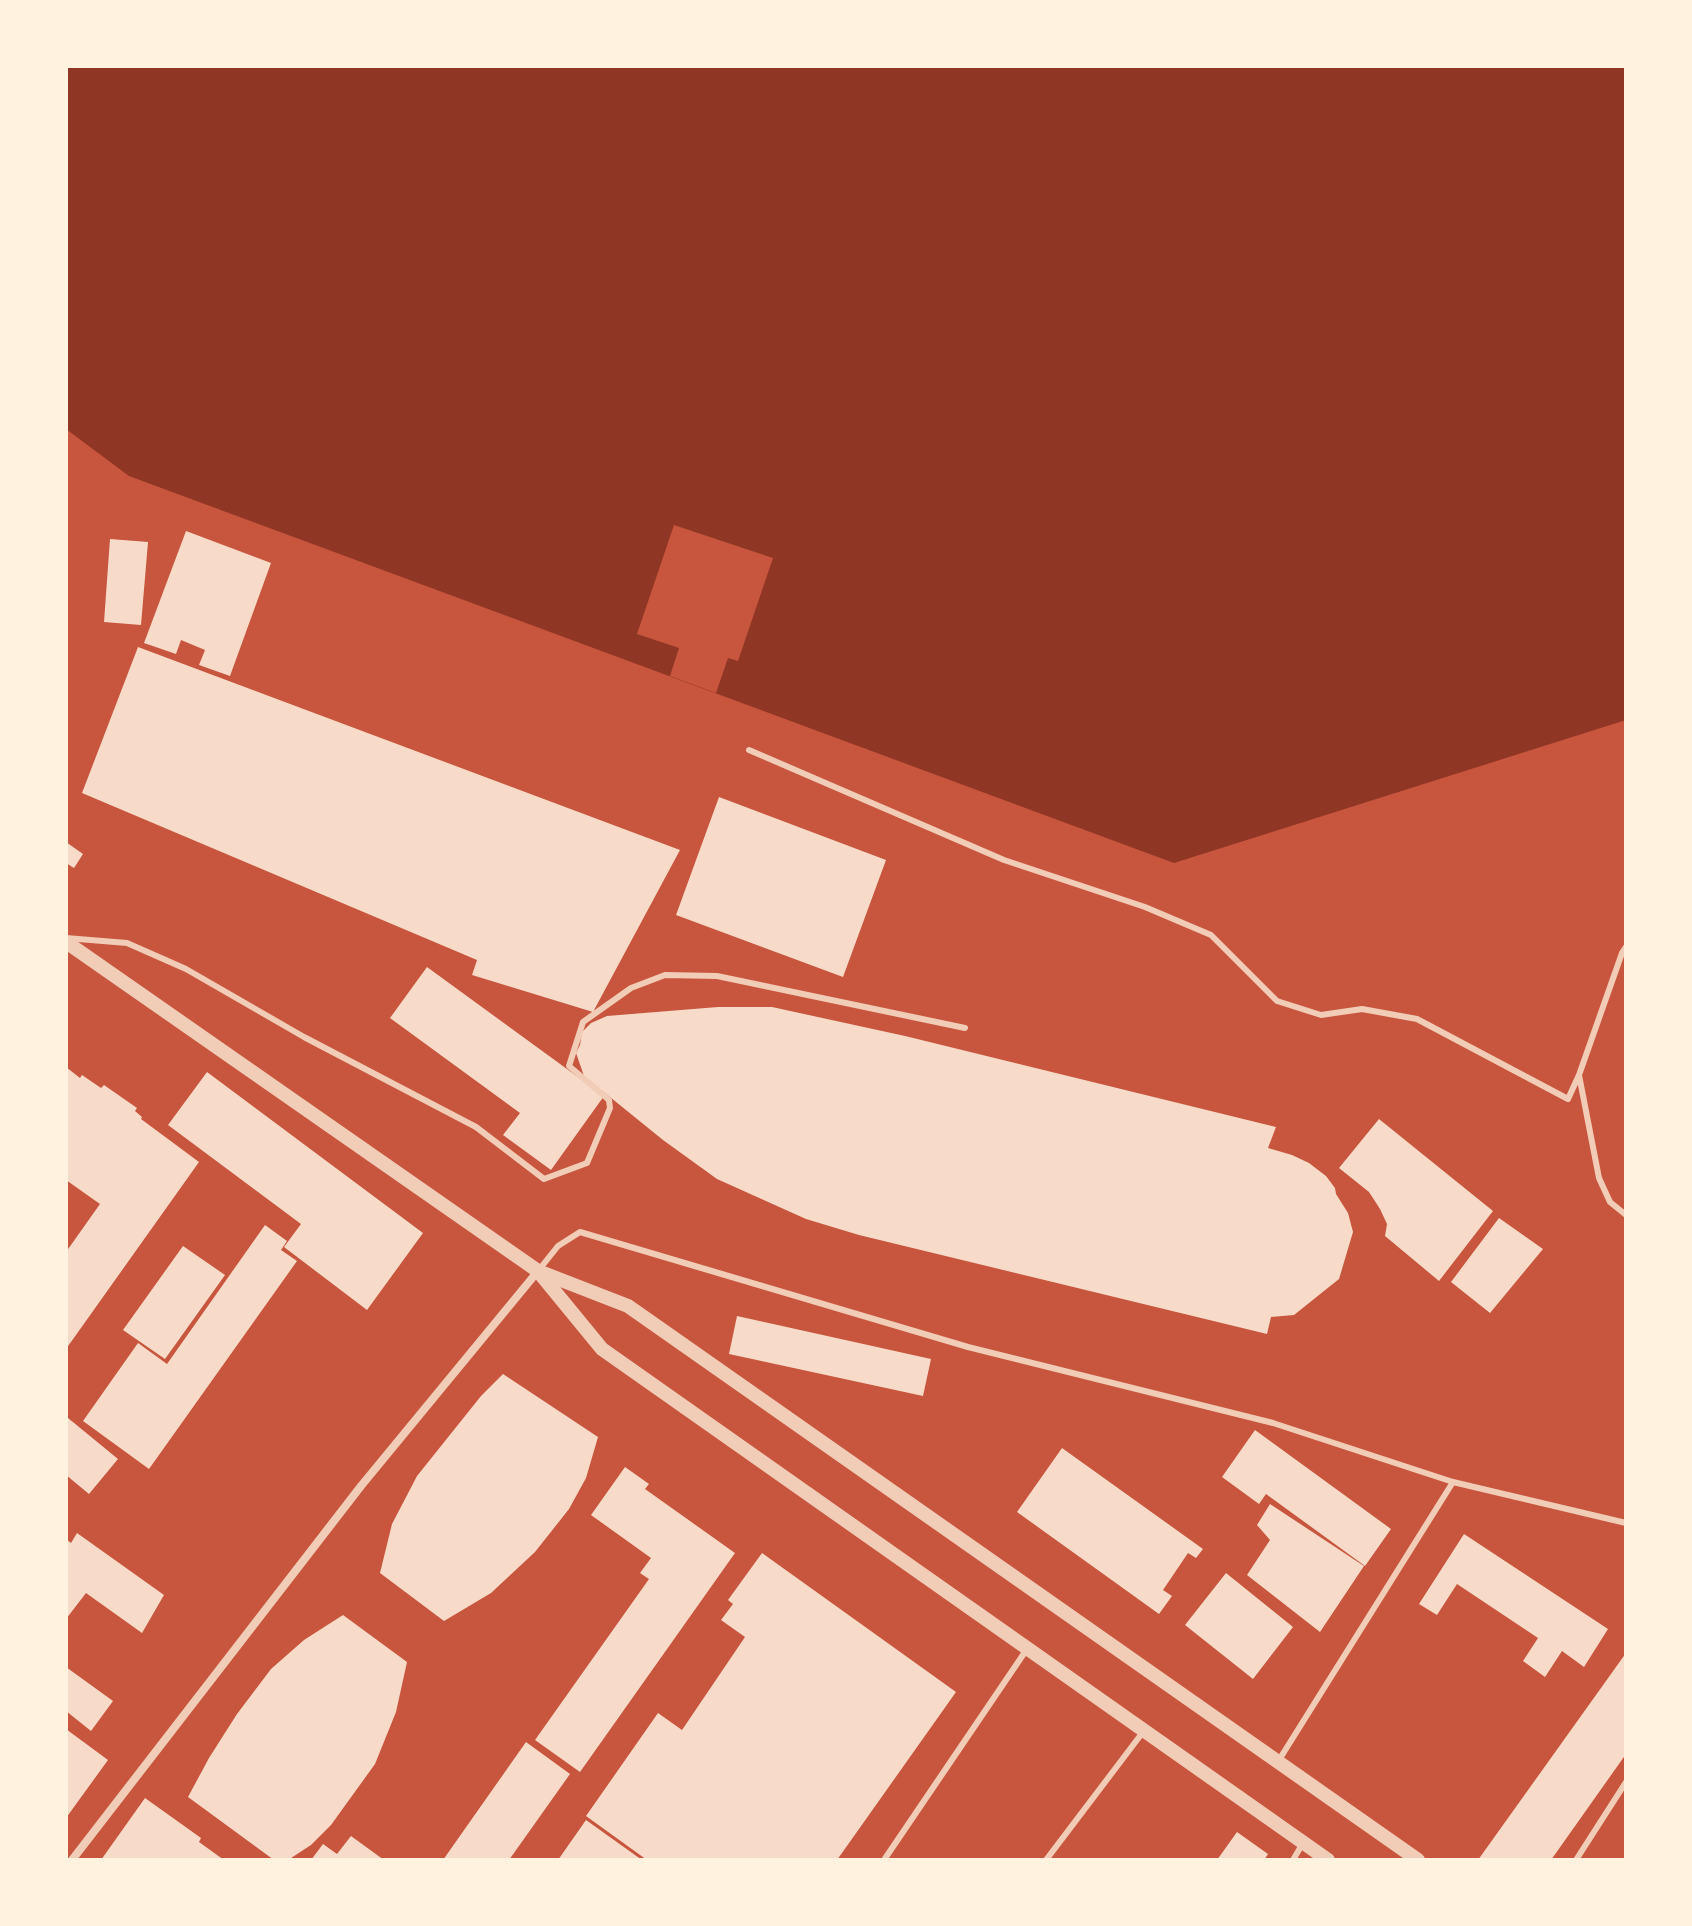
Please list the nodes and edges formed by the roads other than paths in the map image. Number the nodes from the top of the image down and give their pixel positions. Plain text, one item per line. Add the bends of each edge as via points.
1 (749, 750) dead end
2 (66, 940) edge
3 (1626, 947) edge
4 (965, 1028) dead end
5 (1579, 1075) junction
6 (1626, 1215) edge
7 (538, 1271) junction
8 (1453, 1482) junction
9 (1626, 1523) edge
10 (1027, 1649) junction
11 (1144, 1731) junction
12 (1277, 1763) junction
13 (1626, 1782) edge
14 (1303, 1843) junction
15 (72, 1860) edge
16 (884, 1860) edge
17 (1046, 1860) edge
18 (1293, 1860) edge
19 (1328, 1860) edge
20 (1418, 1860) edge
21 (1576, 1860) edge

1 - 5 lane via 1004,860 1211,935 1277,1001 1321,1015 1362,1009 1417,1019 1568,1099
2 - 4 lane via 127,943 186,969 476,1127 544,1179 587,1163 610,1108 609,1100 569,1066 583,1022 631,988 665,975 717,976
2 - 7 street
3 - 5 lane
5 - 6 lane via 1599,1178 1610,1202
7 - 8 lane via 558,1246 580,1232 968,1347 1273,1423
7 - 10 street via 602,1349
7 - 12 street via 628,1306
7 - 15 street via 361,1486
8 - 9 lane
8 - 12 lane
10 - 11 street
10 - 16 lane
11 - 14 street
11 - 17 lane
12 - 20 street
13 - 21 lane
14 - 18 lane
14 - 19 street

